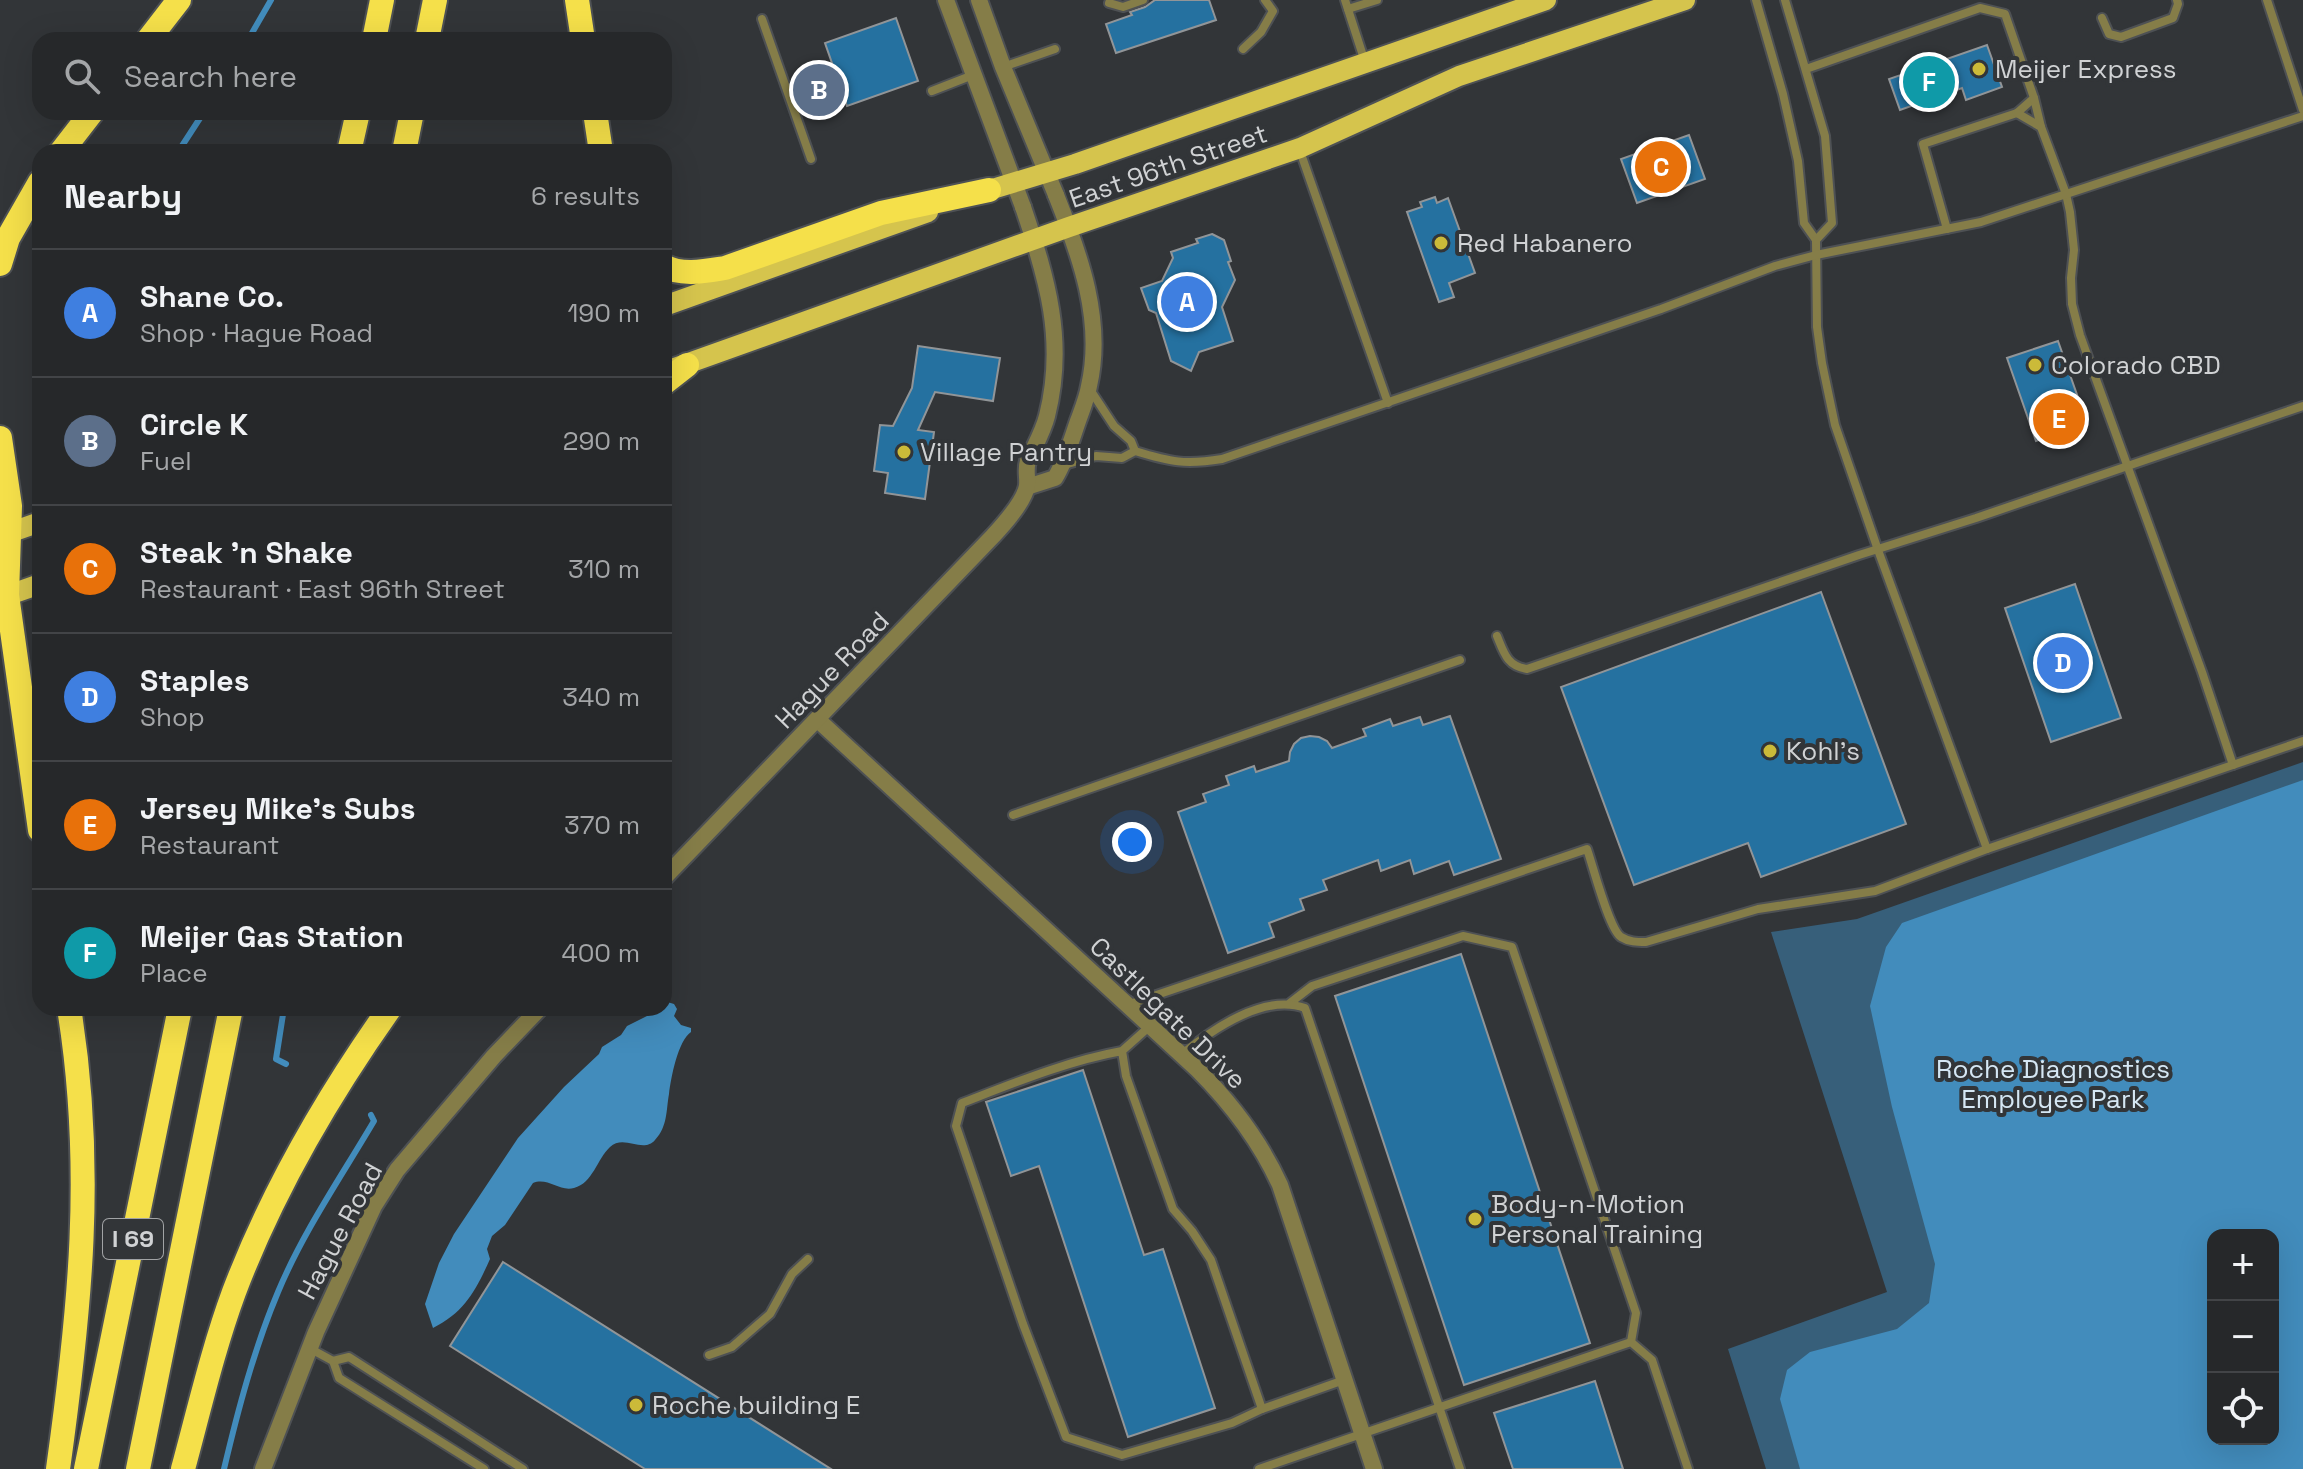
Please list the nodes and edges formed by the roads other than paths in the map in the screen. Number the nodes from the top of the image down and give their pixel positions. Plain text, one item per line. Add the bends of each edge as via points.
1 (179, 0) edge
2 (382, 0) edge
3 (435, 0) edge
4 (577, 0) edge
5 (946, 0) edge
6 (979, 0) edge
7 (1143, 0) edge
8 (1265, 0) edge
9 (1276, 0) edge
10 (1377, 0) edge
11 (1546, 0) edge
12 (1685, 0) edge
13 (1756, 0) edge
14 (1785, 0) edge
15 (2177, 0) edge
16 (2267, 0) edge
17 (1109, 3) dead end
18 (1346, 5) edge
19 (1273, 11) junction
20 (2102, 18) dead end
21 (762, 19) dead end
22 (154, 32) edge
23 (376, 32) edge
24 (429, 32) edge
25 (582, 32) edge
26 (1055, 49) dead end
27 (1243, 49) dead end
28 (1365, 62) junction
29 (1003, 67) junction
30 (1806, 69) junction
31 (973, 75) junction
32 (932, 91) dead end
33 (2034, 98) junction
34 (2017, 113) junction
35 (2303, 113) edge
36 (86, 120) edge
37 (356, 120) edge
38 (410, 120) edge
39 (596, 120) edge
40 (2041, 127) junction
41 (67, 144) edge
42 (351, 144) edge
43 (406, 144) edge
44 (600, 144) edge
45 (1300, 148) junction
46 (811, 159) dead end
47 (1046, 173) junction
48 (1014, 182) junction
49 (989, 190) junction
50 (2066, 194) junction
51 (32, 196) edge
52 (1069, 227) junction
53 (1947, 229) junction
54 (1034, 240) junction
55 (1816, 240) junction
56 (1816, 255) junction
57 (0, 264) edge
58 (672, 269) edge
59 (672, 303) edge
60 (676, 368) edge
61 (1089, 387) junction
62 (1388, 403) junction
63 (2303, 406) edge
64 (0, 438) edge
65 (1135, 451) junction
66 (1063, 465) junction
67 (2128, 465) junction
68 (1027, 487) junction
69 (32, 525) edge
70 (4, 534) edge
71 (1878, 550) junction
72 (32, 587) edge
73 (4, 596) edge
74 (1497, 636) dead end
75 (1460, 660) dead end
76 (0, 677) edge
77 (818, 720) junction
78 (25, 727) junction
79 (2303, 741) edge
80 (2233, 765) junction
81 (32, 775) edge
82 (1013, 815) dead end
83 (1987, 849) junction
84 (672, 870) edge
85 (1290, 1003) junction
86 (1127, 1005) junction
87 (70, 1016) edge
88 (178, 1016) edge
89 (229, 1016) edge
90 (385, 1016) edge
91 (532, 1016) edge
92 (1150, 1026) junction
93 (1122, 1051) junction
94 (1181, 1054) junction
95 (808, 1259) dead end
96 (1631, 1342) junction
97 (309, 1348) junction
98 (709, 1355) dead end
99 (333, 1361) junction
100 (1345, 1380) junction
101 (1439, 1408) junction
102 (1262, 1409) junction
103 (1362, 1433) junction
104 (1287, 1459) junction
105 (58, 1469) edge
106 (86, 1469) edge
107 (138, 1469) edge
108 (183, 1469) edge
109 (263, 1469) edge
110 (484, 1469) edge
111 (523, 1469) edge
112 (1259, 1469) edge
113 (1290, 1469) edge
114 (1374, 1469) edge
115 (1460, 1469) edge
116 (1688, 1469) edge

1 - 22 highway
2 - 23 highway
3 - 24 highway
4 - 25 highway
5 - 31 street, Hague Road
6 - 29 street
7 - 17 lane via 1123,7
8 - 19 lane
9 - 19 lane
10 - 18 lane
11 - 28 main road, East 96th Street
12 - 45 main road, East 96th Street via 1459,76
13 - 55 lane via 1798,161 1804,223
14 - 30 lane
15 - 20 lane via 2173,18 2121,37 2109,34
16 - 35 lane
18 - 28 lane
19 - 27 lane
21 - 46 lane
26 - 29 lane
28 - 47 main road, East 96th Street
29 - 47 street
30 - 33 lane via 1980,8 2005,14
30 - 55 lane via 1829,168 1832,223
31 - 32 lane
31 - 48 street, Hague Road
33 - 34 lane
33 - 40 lane
34 - 40 lane
34 - 53 lane via 1923,144
35 - 50 lane
36 - 41 highway
37 - 42 highway
38 - 43 highway
39 - 44 highway
40 - 50 lane
45 - 52 main road, East 96th Street
45 - 62 lane
47 - 48 main road, East 96th Street
47 - 52 street
48 - 49 main road, East 96th Street
48 - 54 street, Hague Road
49 - 58 highway via 881,213 725,268
49 - 59 main road, East 96th Street
50 - 53 lane
50 - 67 lane via 2073,231 2072,304
51 - 57 highway
52 - 54 main road, East 96th Street
52 - 61 street via 1091,311
53 - 56 lane
54 - 60 main road, East 96th Street
54 - 68 street, Hague Road via 1050,293 1056,340 1047,419 1026,466
55 - 56 lane
56 - 62 lane
56 - 71 lane via 1817,327 1829,403
61 - 65 lane
61 - 66 street
62 - 65 lane via 1201,463 1175,463
63 - 67 lane
64 - 70 highway via 10,506
65 - 66 lane via 1122,458 1096,456
66 - 68 street, Hague Road via 1055,478
67 - 71 lane
67 - 80 lane
68 - 77 street, Hague Road via 993,536
69 - 70 main road
70 - 73 highway
71 - 74 lane via 1527,669 1506,659
71 - 83 lane
72 - 73 main road
73 - 78 highway
75 - 82 lane
76 - 78 highway via 14,694
77 - 84 street, Hague Road
77 - 86 street, Castlegate Drive
78 - 81 highway
79 - 80 lane
80 - 83 lane
83 - 86 lane via 1875,891 1758,909 1646,942 1618,935 1587,849
85 - 94 lane via 1258,1009 1214,1029
85 - 96 lane via 1312,986 1463,936 1512,947 1636,1313
85 - 101 lane via 1305,1008
86 - 92 street, Castlegate Drive
87 - 105 highway via 82,1122 83,1225
88 - 106 highway, I 69
89 - 107 highway, I 69
90 - 108 highway via 325,1105 263,1224 224,1323
91 - 97 street, Hague Road via 397,1170 374,1206
92 - 93 lane
92 - 94 street, Castlegate Drive
93 - 102 lane via 1173,1209 1211,1260
93 - 102 lane via 962,1103 956,1126 1066,1437 1122,1455
94 - 100 street, Castlegate Drive via 1228,1102 1272,1168
95 - 98 lane via 792,1274 770,1314 732,1347
96 - 101 lane
96 - 116 lane via 1652,1360
97 - 99 lane
97 - 109 street, Hague Road
99 - 110 lane via 339,1378
99 - 111 lane via 349,1357
100 - 102 lane
100 - 103 street, Castlegate Drive
101 - 103 lane
101 - 115 lane
103 - 104 lane
103 - 114 street, Castlegate Drive
104 - 112 lane
104 - 113 lane

